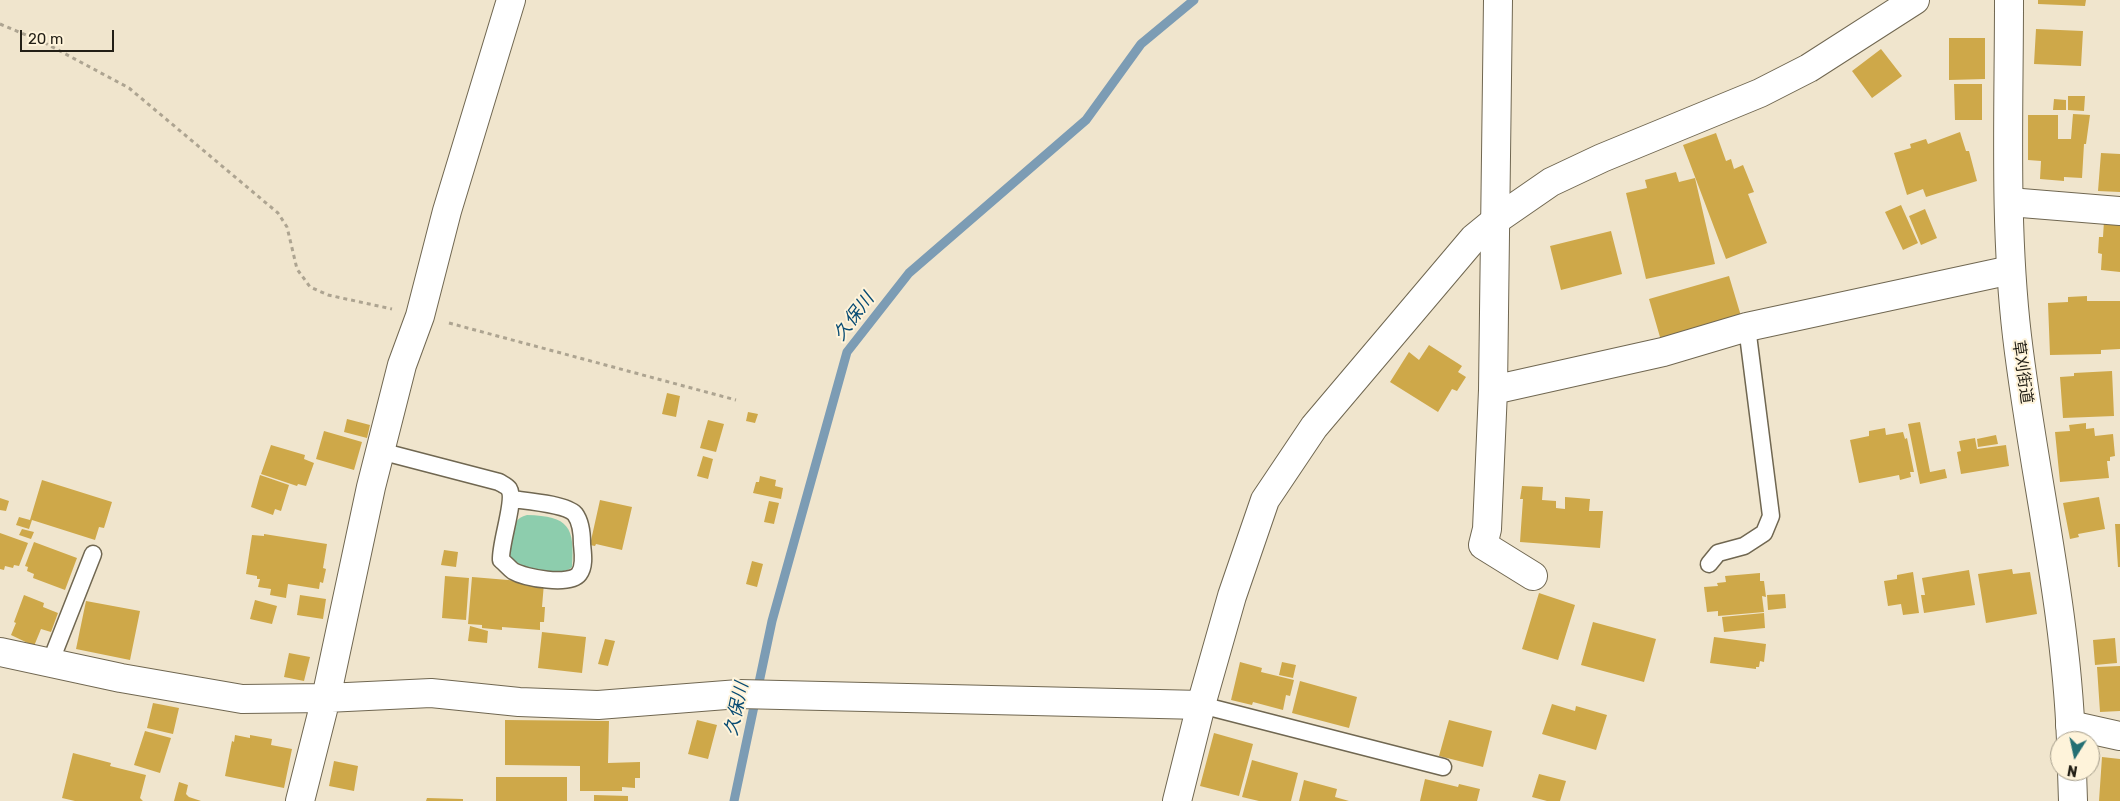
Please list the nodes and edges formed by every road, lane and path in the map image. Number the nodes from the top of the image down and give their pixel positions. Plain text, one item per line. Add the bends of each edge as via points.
1 (511, 0) edge
2 (1498, 0) edge
3 (1915, 0) edge
4 (2009, 0) edge
5 (0, 24) edge
6 (2009, 202) junction
7 (2120, 211) edge
8 (1496, 220) junction
9 (2010, 270) junction
10 (420, 316) junction
11 (1747, 327) junction
12 (1493, 390) junction
13 (736, 400) dead end
14 (380, 451) junction
15 (512, 499) junction
16 (93, 554) dead end
17 (1709, 564) dead end
18 (1534, 576) dead end
19 (0, 652) edge
20 (50, 663) junction
21 (326, 698) junction
22 (1201, 705) junction
23 (2070, 731) edge
24 (2100, 735) edge
25 (2120, 736) edge
26 (1443, 767) dead end
27 (2072, 781) edge
28 (300, 801) edge
29 (1177, 801) edge
30 (2073, 801) edge

1 - 10 street via 447,211
2 - 8 street
3 - 8 street via 1809,68 1760,93 1551,182
4 - 6 street, 草刈街道
5 - 10 path via 45,43 128,88 263,200 278,213 287,227 297,268 310,287 328,295
6 - 7 street
6 - 9 street, 草刈街道
8 - 12 street
8 - 22 street via 1474,238 1331,405 1265,500 1232,596
9 - 11 street
9 - 23 street, 草刈街道 via 2025,401 2064,650
10 - 13 path
10 - 14 street via 402,364
11 - 12 street via 1663,352
11 - 17 lane via 1771,516 1764,533 1744,546 1718,553
12 - 18 street via 1487,529 1483,545
14 - 15 lane via 499,482 509,488
14 - 21 street
15 - 15 lane via 501,550 502,560 512,570 526,575 567,581 578,575 583,566 583,547 575,514 564,508
16 - 20 lane
19 - 20 street
20 - 21 street via 242,699
21 - 22 street via 431,693 519,702 598,705 739,694
21 - 28 street
22 - 26 lane
22 - 29 street
24 - 25 street
27 - 30 street

